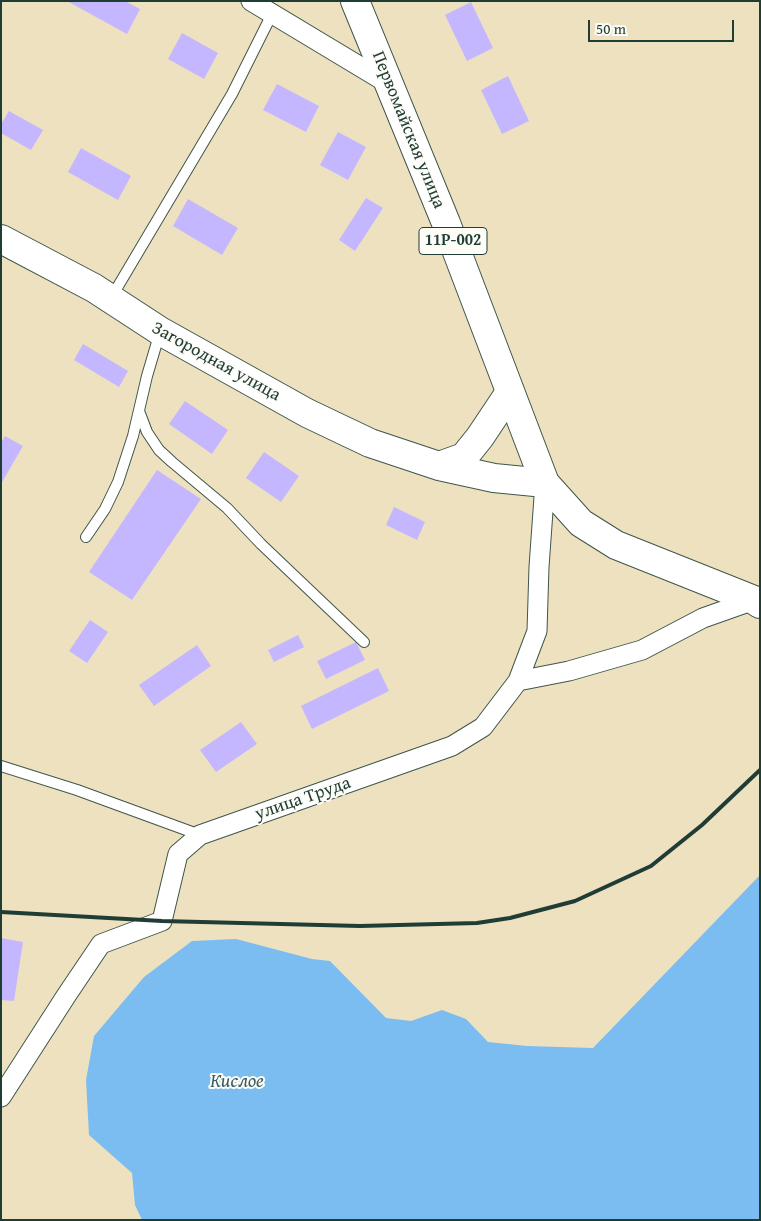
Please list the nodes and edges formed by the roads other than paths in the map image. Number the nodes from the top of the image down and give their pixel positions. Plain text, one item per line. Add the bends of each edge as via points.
1 (251, 1) edge
2 (355, 1) edge
3 (272, 14) junction
4 (389, 84) junction
5 (1, 240) edge
6 (111, 299) junction
7 (160, 331) junction
8 (510, 392) junction
9 (139, 411) junction
10 (439, 466) junction
11 (545, 483) junction
12 (86, 537) dead end
13 (757, 602) edge
14 (364, 642) dead end
15 (518, 681) junction
16 (1, 766) edge
17 (200, 835) junction
18 (1, 1097) edge

1 - 3 street
2 - 4 main road, Первомайская улица / 11Р-002
3 - 4 street
3 - 6 lane via 232,94
4 - 8 main road, Первомайская улица / 11Р-002
5 - 6 main road, Загородная улица
6 - 7 main road, Загородная улица
7 - 9 lane
7 - 10 main road, Загородная улица via 308,413 370,443
8 - 10 main road via 464,457
8 - 11 main road, Первомайская улица / 11Р-002
9 - 12 lane via 118,482
9 - 14 lane via 159,450 226,508
10 - 11 main road, Загородная улица via 494,478
11 - 13 main road, 11Р-002 via 581,523 616,545
11 - 15 street, улица Труда via 537,631
13 - 15 street via 703,618 642,650 569,672
15 - 17 street, улица Труда via 483,727 452,746
16 - 17 lane
17 - 18 street, улица Труда via 178,854 162,921 101,944

